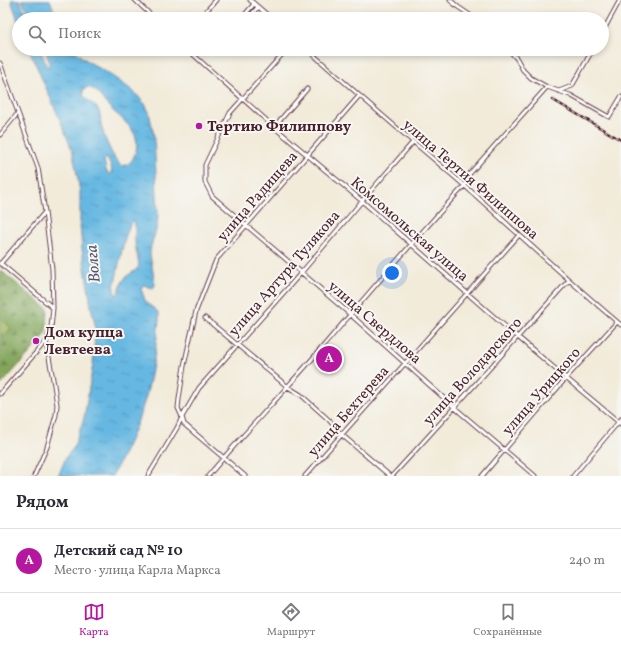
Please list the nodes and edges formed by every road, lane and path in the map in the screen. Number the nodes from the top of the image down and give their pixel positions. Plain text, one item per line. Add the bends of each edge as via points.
1 (135, 0) edge
2 (216, 0) edge
3 (250, 0) edge
4 (450, 0) edge
5 (620, 0) edge
6 (254, 4) junction
7 (258, 7) junction
8 (148, 12) edge
9 (205, 12) edge
10 (247, 12) edge
11 (254, 12) edge
12 (264, 12) edge
13 (466, 12) edge
14 (609, 20) edge
15 (195, 56) edge
16 (281, 56) edge
17 (315, 56) edge
18 (515, 56) edge
19 (589, 56) edge
20 (0, 63) edge
21 (547, 87) junction
22 (307, 89) dead end
23 (559, 91) junction
24 (359, 96) junction
25 (621, 97) edge
26 (243, 99) junction
27 (18, 113) junction
28 (274, 126) junction
29 (0, 135) edge
30 (413, 142) junction
31 (308, 155) junction
32 (465, 185) junction
33 (362, 201) junction
34 (45, 212) junction
35 (246, 226) junction
36 (519, 235) junction
37 (411, 245) junction
38 (0, 264) edge
39 (301, 273) junction
40 (569, 280) junction
41 (467, 293) junction
42 (53, 308) junction
43 (351, 315) junction
44 (205, 318) dead end
45 (617, 322) junction
46 (621, 325) edge
47 (517, 337) junction
48 (46, 341) junction
49 (237, 344) junction
50 (405, 363) junction
51 (566, 378) junction
52 (288, 387) junction
53 (0, 393) edge
54 (455, 408) junction
55 (182, 417) junction
56 (620, 422) edge
57 (342, 435) junction
58 (505, 451) junction
59 (223, 458) junction
60 (34, 476) edge
61 (148, 476) edge
62 (208, 476) edge
63 (244, 476) edge
64 (305, 476) edge
65 (391, 476) edge
66 (482, 476) edge
67 (535, 476) edge
68 (573, 476) edge

1 - 8 street
2 - 9 street
3 - 6 street
4 - 13 street
5 - 14 street
6 - 7 street
6 - 10 street
7 - 11 street
7 - 12 street
15 - 26 street, Комсомольская улица
16 - 26 street
17 - 24 street, улица Тертия Филиппова
18 - 21 street via 531,78
19 - 23 street via 572,86
20 - 27 street
21 - 23 street
21 - 32 street via 464,180 467,183
22 - 28 street
23 - 25 street via 609,117
24 - 30 street, улица Тертия Филиппова
24 - 31 street, улица Радищева
26 - 28 street, Комсомольская улица
26 - 35 street, улица Свердлова via 230,113 205,165 205,182 212,196
27 - 29 street
27 - 34 street via 38,168
28 - 31 street, Комсомольская улица
30 - 32 street, улица Тертия Филиппова
30 - 33 street, улица Артура Тулякова
31 - 33 street, Комсомольская улица
31 - 35 street, улица Радищева
32 - 36 street, улица Тертия Филиппова
32 - 37 street
33 - 37 street, Комсомольская улица
33 - 39 street, улица Артура Тулякова
34 - 38 street
34 - 42 street via 52,269
35 - 39 street, улица Свердлова
35 - 55 street, улица Радищева via 216,260 196,311 178,403
36 - 40 street, улица Тертия Филиппова
36 - 41 street, улица Бехтерева
37 - 41 street, Комсомольская улица
37 - 43 street
38 - 42 street
39 - 43 street, улица Свердлова
39 - 49 street, улица Артура Тулякова
40 - 45 street, улица Тертия Филиппова
40 - 47 street, улица Володарского
41 - 47 street, Комсомольская улица
41 - 50 street, улица Бехтерева
42 - 48 street via 51,328
43 - 50 street, улица Свердлова
43 - 52 street
44 - 49 street
45 - 46 street, улица Тертия Филиппова
45 - 51 street, улица Урицкого
47 - 51 street, Комсомольская улица
47 - 54 street, улица Володарского
48 - 53 street
48 - 60 street via 54,384 56,415 47,447
49 - 52 street
49 - 55 street, улица Артура Тулякова via 199,388
50 - 54 street, улица Свердлова
50 - 57 street, улица Бехтерева
51 - 56 street, Комсомольская улица
51 - 58 street, улица Урицкого
52 - 57 street via 301,395
52 - 59 street
54 - 58 street, улица Свердлова
54 - 65 street, улица Володарского
55 - 59 street via 184,424
55 - 61 street, улица Артура Тулякова
56 - 68 street
57 - 64 street, улица Бехтерева
57 - 65 street
58 - 66 street, улица Урицкого
58 - 67 street, улица Свердлова
59 - 62 street
59 - 63 street

